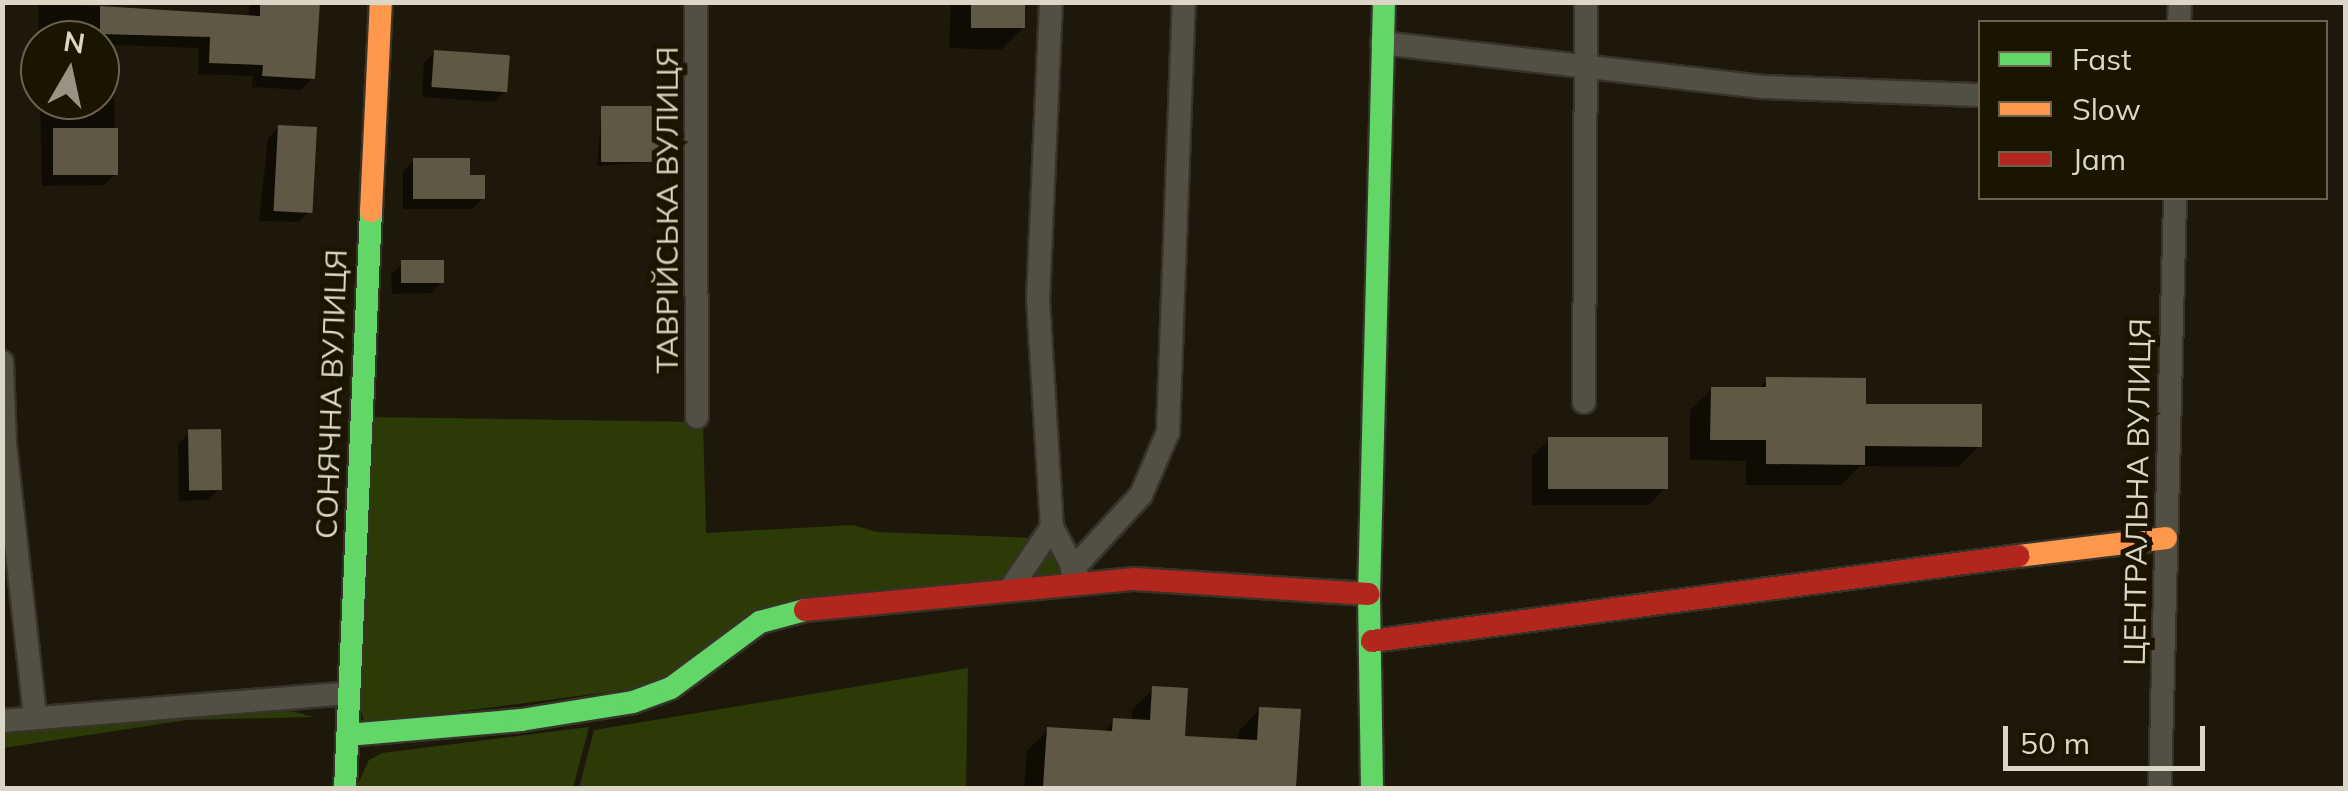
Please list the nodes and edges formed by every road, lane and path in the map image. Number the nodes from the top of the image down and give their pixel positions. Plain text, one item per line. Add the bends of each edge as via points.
1 (381, 2) edge
2 (696, 2) edge
3 (1051, 2) edge
4 (1184, 2) edge
5 (1384, 2) edge
6 (1586, 2) edge
7 (1382, 43) junction
8 (1584, 62) junction
9 (1978, 95) edge
10 (2175, 200) edge
11 (2, 362) edge
12 (1584, 402) dead end
13 (697, 417) dead end
14 (4, 444) edge
15 (1052, 527) junction
16 (2166, 538) junction
17 (1077, 577) junction
18 (1010, 588) junction
19 (1369, 594) junction
20 (1372, 641) junction
21 (349, 693) junction
22 (34, 714) junction
23 (2, 721) edge
24 (347, 735) junction
25 (345, 788) edge
26 (1372, 788) edge
27 (2160, 788) edge

1 - 21 street, СОНЯЧНА ВУЛИЦЯ
2 - 13 street, ТАВРІЙСЬКА ВУЛИЦЯ
3 - 15 street via 1038,299
4 - 17 street via 1168,432 1141,495
5 - 7 street
6 - 8 street
7 - 8 street
7 - 19 street
8 - 9 street via 1762,87
8 - 12 street
10 - 16 street, ЦЕНТРАЛЬНА ВУЛИЦЯ
11 - 14 street
14 - 22 street
15 - 17 street
15 - 18 street
16 - 20 street via 1692,594
16 - 27 street, ЦЕНТРАЛЬНА ВУЛИЦЯ
17 - 18 street
17 - 19 street
18 - 24 street via 788,611 760,622 672,688 633,702 521,720
19 - 20 street
20 - 26 street
21 - 22 street
21 - 24 street, СОНЯЧНА ВУЛИЦЯ
22 - 23 street
24 - 25 street, СОНЯЧНА ВУЛИЦЯ

